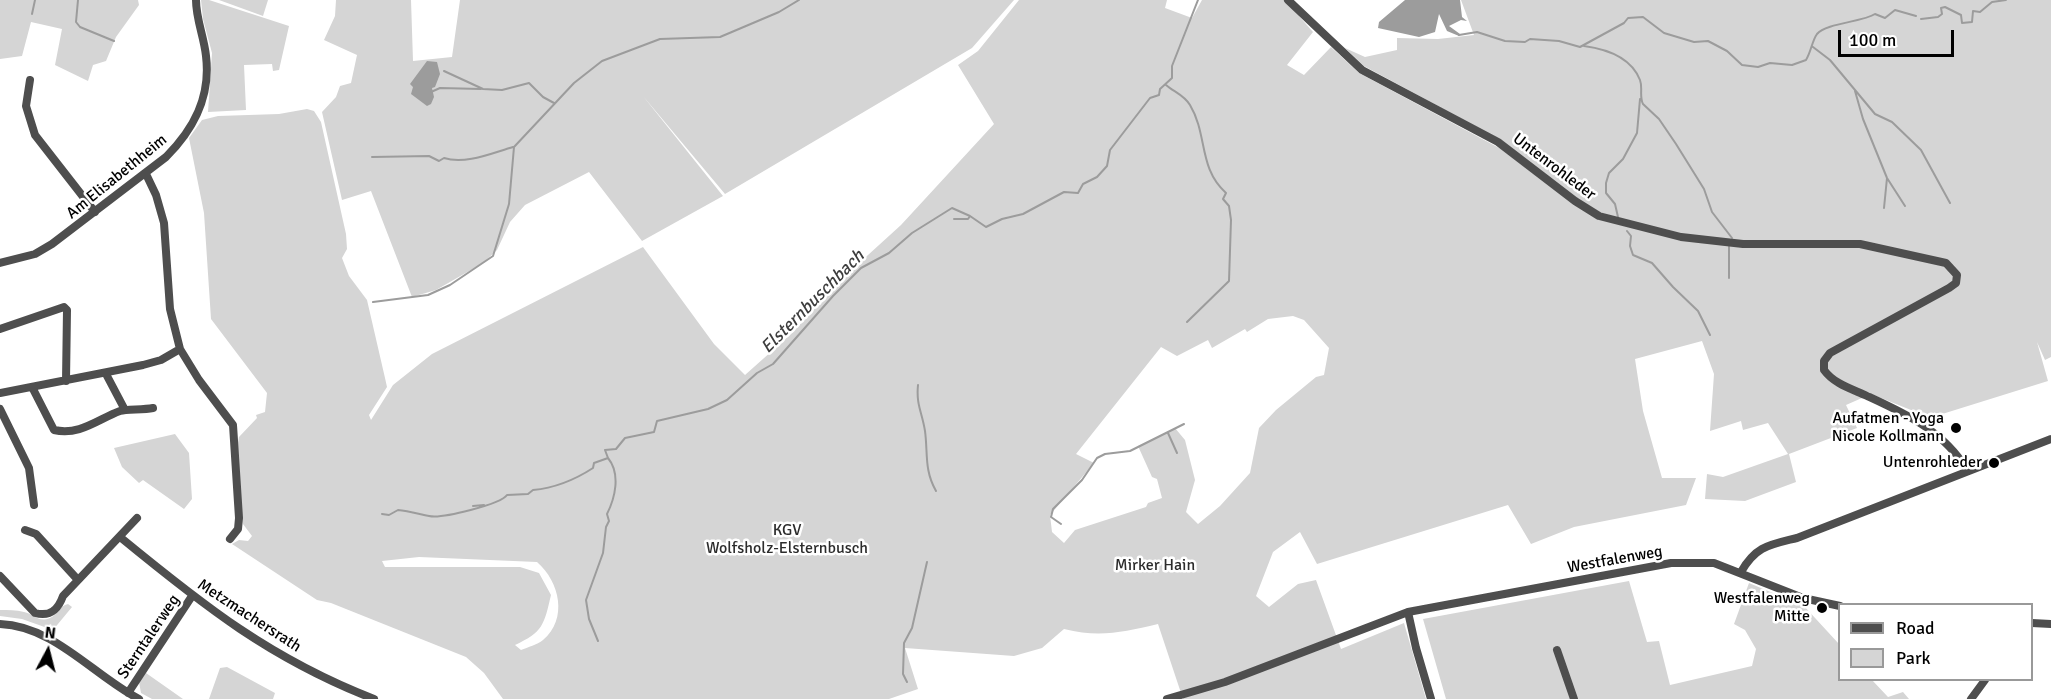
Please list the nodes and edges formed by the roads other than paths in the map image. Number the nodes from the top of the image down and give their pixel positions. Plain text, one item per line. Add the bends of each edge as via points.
1 (196, 0) edge
2 (1288, 0) edge
3 (30, 80) dead end
4 (146, 174) junction
5 (95, 212) junction
6 (0, 263) edge
7 (0, 328) edge
8 (180, 349) junction
9 (106, 374) junction
10 (66, 381) junction
11 (32, 387) junction
12 (0, 393) edge
13 (153, 408) dead end
14 (0, 409) edge
15 (125, 410) junction
16 (2051, 440) edge
17 (1967, 470) junction
18 (34, 505) dead end
19 (137, 518) dead end
20 (25, 530) dead end
21 (120, 537) junction
22 (230, 539) dead end
23 (1741, 573) junction
24 (0, 576) edge
25 (78, 580) junction
26 (192, 596) junction
27 (1838, 606) edge
28 (1408, 612) junction
29 (2033, 623) edge
30 (0, 624) edge
31 (2051, 624) edge
32 (1557, 650) dead end
33 (1984, 681) edge
34 (128, 693) junction
35 (139, 699) edge
36 (374, 699) edge
37 (1167, 699) edge
38 (1431, 699) edge
39 (1574, 699) edge
40 (1971, 699) edge

1 - 4 street, Am Elisabethheim via 206,56 206,93 198,115 179,144
2 - 17 street, Untenrohleder via 1362,70 1498,142 1599,216 1681,237 1743,244 1860,244 1952,267 1957,274 1956,283 1830,353 1824,370 1839,384 1913,417 1932,430
3 - 5 street via 26,106 35,135
4 - 5 street, Am Elisabethheim
4 - 8 street via 164,222 170,309
5 - 6 street, Am Elisabethheim via 35,254
7 - 10 street via 64,307
8 - 9 street via 161,360
8 - 22 street via 233,425 239,518 238,529
9 - 10 street
9 - 15 street
10 - 11 street
11 - 12 street
11 - 15 street via 54,430 64,433
13 - 15 street
14 - 18 street via 29,468
16 - 17 street
17 - 23 street via 1797,538 1762,547 1749,558
19 - 21 street
20 - 25 street via 36,534
21 - 25 street
21 - 26 street, Metzmachersrath
23 - 27 street, Westfalenweg via 1796,596
23 - 28 street, Westfalenweg via 1714,563 1680,562
24 - 25 street via 35,613 42,615 54,611
26 - 34 street, Sterntalerweg
26 - 36 street, Metzmachersrath via 266,648
28 - 37 street, Westfalenweg via 1225,682
28 - 38 street
29 - 31 street
30 - 34 street via 40,633
32 - 39 street
33 - 40 street
34 - 35 street

